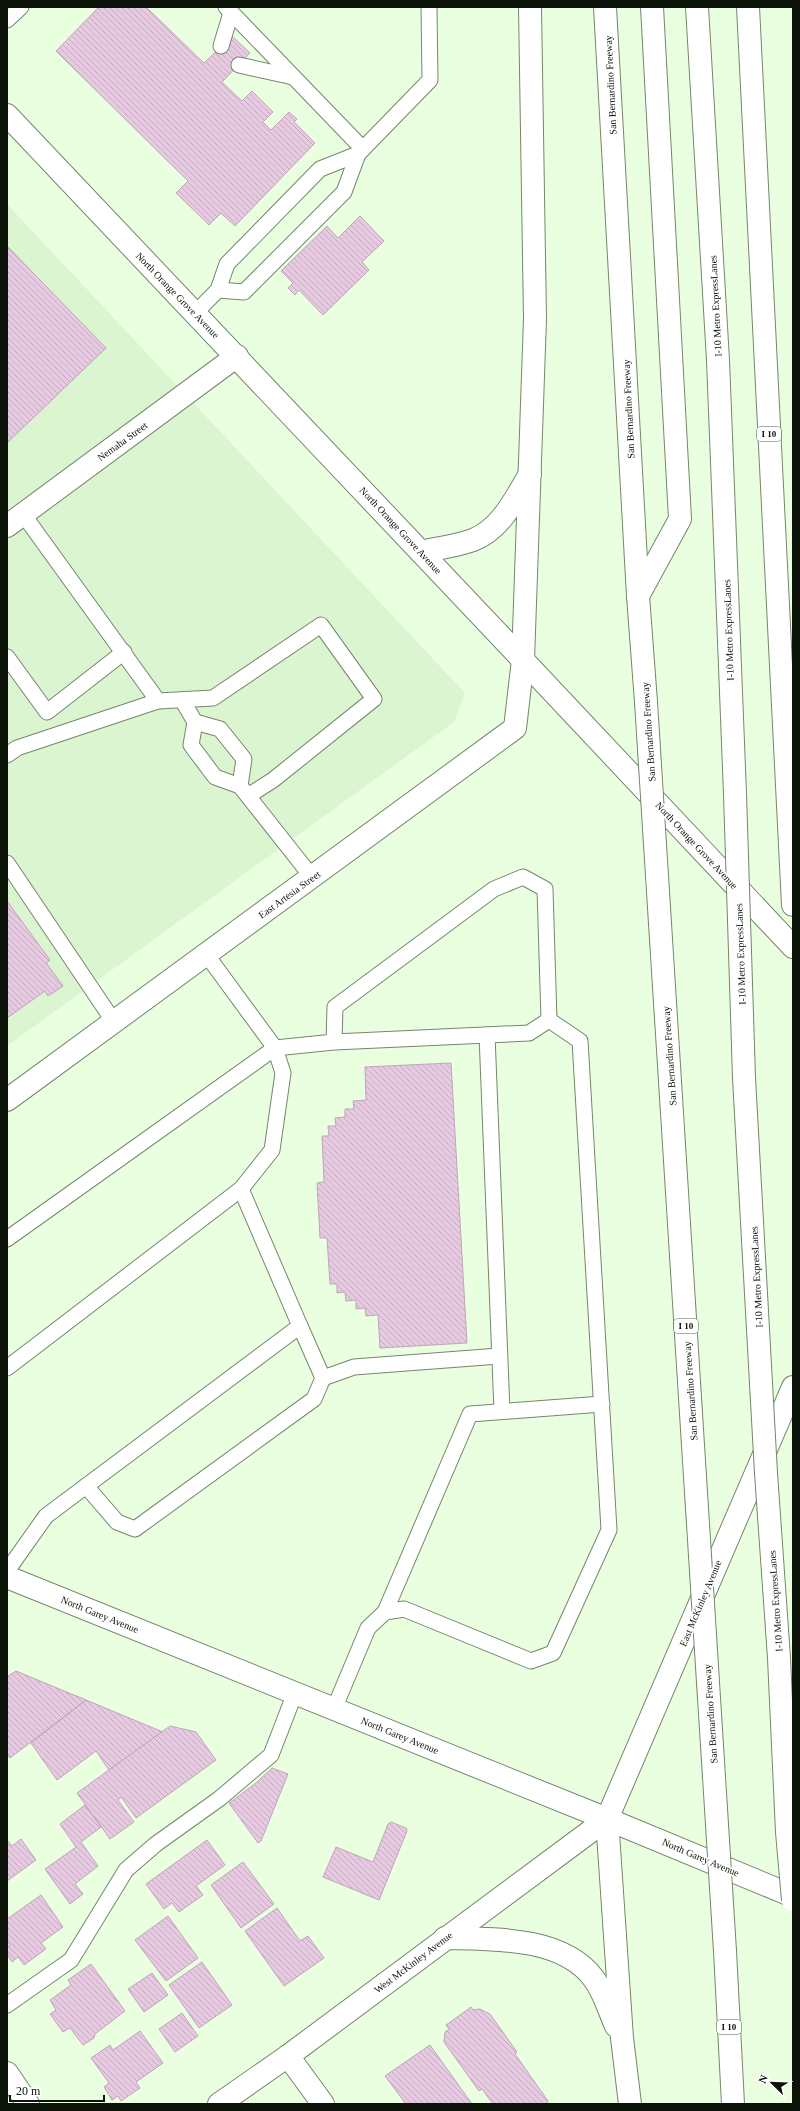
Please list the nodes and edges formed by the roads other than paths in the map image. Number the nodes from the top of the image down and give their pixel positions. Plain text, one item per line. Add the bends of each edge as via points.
1 (21, 7) edge
2 (429, 7) edge
3 (530, 7) edge
4 (605, 7) edge
5 (652, 7) edge
6 (697, 7) edge
7 (748, 7) edge
8 (229, 10) edge
9 (7, 20) edge
10 (221, 46) dead end
11 (239, 65) dead end
12 (293, 77) junction
13 (7, 115) edge
14 (360, 151) junction
15 (218, 290) junction
16 (195, 313) junction
17 (237, 356) junction
18 (531, 473) junction
19 (15, 520) edge
20 (422, 552) junction
21 (638, 596) junction
22 (124, 652) junction
23 (7, 657) edge
24 (523, 660) junction
25 (182, 700) junction
26 (158, 701) junction
27 (195, 722) junction
28 (7, 755) edge
29 (244, 791) junction
30 (7, 863) edge
31 (312, 877) junction
32 (793, 905) edge
33 (793, 947) edge
34 (206, 954) junction
35 (549, 1020) junction
36 (114, 1022) junction
37 (487, 1035) junction
38 (334, 1042) junction
39 (275, 1048) junction
40 (7, 1100) edge
41 (241, 1189) junction
42 (7, 1239) edge
43 (300, 1326) junction
44 (500, 1356) junction
45 (7, 1368) edge
46 (323, 1378) junction
47 (793, 1387) edge
48 (602, 1404) junction
49 (502, 1411) junction
50 (86, 1486) junction
51 (7, 1570) edge
52 (7, 1577) edge
53 (385, 1612) junction
54 (295, 1693) junction
55 (334, 1709) junction
56 (608, 1819) junction
57 (793, 1896) edge
58 (793, 1900) edge
59 (445, 1938) junction
60 (7, 2005) edge
61 (622, 2038) junction
62 (288, 2056) junction
63 (7, 2073) edge
64 (28, 2104) edge
65 (219, 2104) edge
66 (323, 2104) edge
67 (630, 2104) edge
68 (733, 2104) edge

1 - 9 lane
2 - 14 lane via 430,80
3 - 18 main road, East Artesia Street via 535,319
4 - 21 main road, San Bernardino Freeway / I 10
5 - 21 main road via 680,519
6 - 58 main road, I-10 Metro ExpressLanes, bridge via 718,360 744,1078
7 - 32 main road, I 10
8 - 10 lane
8 - 12 lane
11 - 12 lane
12 - 14 lane
13 - 16 main road, North Orange Grove Avenue
14 - 15 lane via 320,169 227,264
14 - 15 lane via 344,192 244,292
15 - 16 lane
16 - 17 main road, North Orange Grove Avenue
17 - 19 main road, Nemaha Street
17 - 20 main road, North Orange Grove Avenue
18 - 20 main road via 504,516 490,530 472,540
18 - 24 main road, East Artesia Street
19 - 22 lane
20 - 24 main road, North Orange Grove Avenue
21 - 68 main road, San Bernardino Freeway / I 10, bridge
22 - 23 lane via 47,712
22 - 26 lane
24 - 31 main road, East Artesia Street via 515,728
24 - 33 main road, North Orange Grove Avenue
25 - 26 lane
25 - 27 lane
25 - 29 lane via 214,698 320,625 374,699 273,780
26 - 28 lane via 17,748
27 - 29 lane via 191,744 215,777
27 - 29 lane via 220,729 244,759
29 - 31 lane
30 - 36 lane
31 - 34 main road, East Artesia Street
34 - 36 main road, East Artesia Street
34 - 39 lane
35 - 37 lane via 529,1033
35 - 38 lane via 544,889 523,877 494,889 335,1007
35 - 48 lane via 580,1041
36 - 40 main road, East Artesia Street
37 - 38 lane
37 - 44 lane
38 - 39 lane
39 - 41 lane via 283,1073 272,1150
39 - 42 lane
41 - 43 lane
41 - 45 lane
43 - 46 lane
43 - 50 lane
44 - 46 lane via 354,1367
44 - 49 lane
46 - 50 lane via 314,1399 135,1529 117,1522
47 - 56 main road, East McKinley Avenue
48 - 49 lane
48 - 53 lane via 610,1530 553,1653 531,1661 404,1609
49 - 53 lane via 470,1414
50 - 51 lane via 46,1516
52 - 54 main road, North Garey Avenue
53 - 55 lane via 368,1628
54 - 55 main road, North Garey Avenue
54 - 60 lane via 271,1755 219,1799 156,1844 126,1870 71,1960
55 - 56 main road, North Garey Avenue
56 - 57 main road, North Garey Avenue
56 - 59 main road, West McKinley Avenue
56 - 61 main road
59 - 61 main road via 508,1940 536,1945 565,1956 594,1979
59 - 62 main road, West McKinley Avenue
61 - 67 main road
62 - 65 main road, West McKinley Avenue
62 - 66 main road
63 - 64 main road

